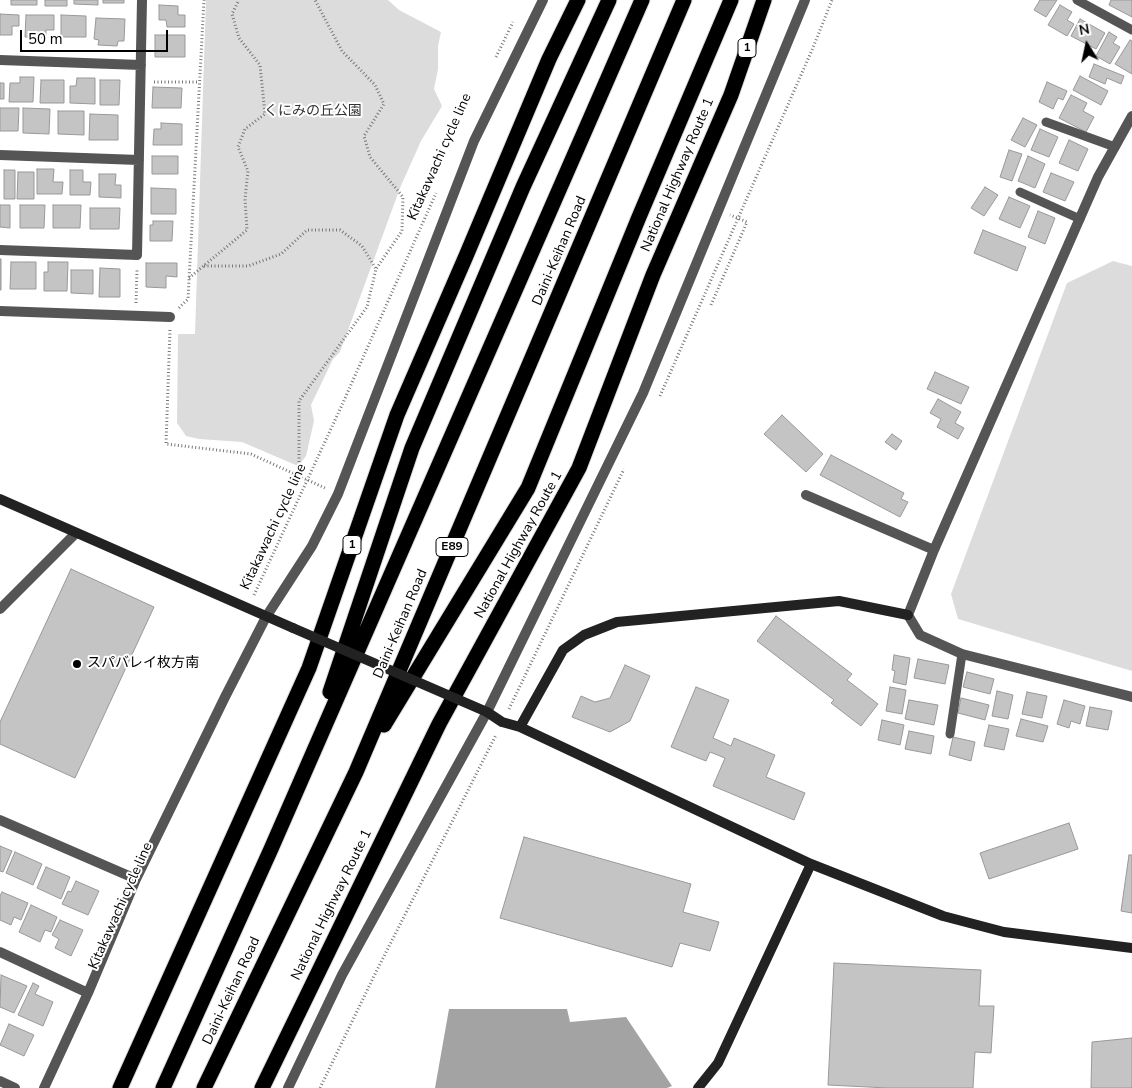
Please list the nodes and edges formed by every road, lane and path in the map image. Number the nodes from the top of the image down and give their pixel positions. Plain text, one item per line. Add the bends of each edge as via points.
1 (142, 0) edge
2 (204, 0) edge
3 (239, 0) edge
4 (315, 0) edge
5 (542, 0) edge
6 (578, 0) edge
7 (609, 0) edge
8 (642, 0) edge
9 (684, 0) edge
10 (731, 0) edge
11 (764, 0) edge
12 (805, 0) edge
13 (1077, 0) edge
14 (517, 16) dead end
15 (1132, 30) edge
16 (0, 60) edge
17 (493, 65) dead end
18 (141, 66) junction
19 (141, 82) junction
20 (199, 82) junction
21 (1132, 116) edge
22 (1046, 122) dead end
23 (1114, 147) junction
24 (0, 155) edge
25 (139, 160) junction
26 (438, 190) dead end
27 (1020, 192) dead end
28 (719, 209) junction
29 (1080, 219) junction
30 (0, 250) edge
31 (137, 255) junction
32 (203, 266) junction
33 (376, 269) junction
34 (189, 278) junction
35 (711, 305) dead end
36 (0, 311) edge
37 (136, 311) dead end
38 (170, 317) junction
39 (299, 476) junction
40 (308, 480) junction
41 (338, 494) junction
42 (806, 496) dead end
43 (0, 500) edge
44 (76, 533) junction
45 (934, 550) junction
46 (248, 608) junction
47 (0, 609) edge
48 (908, 616) junction
49 (266, 617) junction
50 (962, 654) junction
51 (1132, 697) edge
52 (487, 712) junction
53 (520, 727) junction
54 (950, 734) dead end
55 (356, 772) junction
56 (300, 784) junction
57 (0, 820) edge
58 (811, 864) junction
59 (136, 879) junction
60 (1132, 948) edge
61 (0, 952) edge
62 (88, 993) junction
63 (0, 1081) edge
64 (15, 1088) edge
65 (44, 1088) edge
66 (120, 1088) edge
67 (163, 1088) edge
68 (204, 1088) edge
69 (262, 1088) edge
70 (288, 1088) edge
71 (698, 1088) edge

1 - 18 street
2 - 20 path
3 - 32 path via 232,14 239,38 260,65 266,114 245,129 238,147 248,171 246,230
4 - 33 path via 342,51 375,85 384,104 364,136 370,157 403,196 402,231
5 - 41 street via 474,141
6 - 66 highway, 1 via 549,59 397,415 309,668
7 - 56 highway via 523,187 412,448
8 - 56 highway, Daini-Keihan Road
9 - 55 highway, Daini-Keihan Road / E89
10 - 55 highway via 528,488
11 - 69 highway, National Highway Route 1 / 1 via 731,95 653,275 579,468 439,724
12 - 28 street
13 - 15 lane
14 - 17 path
16 - 18 street
18 - 19 street
19 - 20 path
19 - 25 street
20 - 34 path
21 - 23 street
22 - 23 lane
23 - 29 street
24 - 25 street
25 - 31 street
26 - 40 path, Kitakawachi cycle line
27 - 29 lane
28 - 35 path via 747,222
28 - 52 street via 643,393
29 - 45 street
30 - 31 street
31 - 37 path
32 - 33 path via 248,266 281,254 307,230 340,230 362,246
32 - 34 path
33 - 39 path via 367,306 299,401
34 - 38 path via 188,299
36 - 38 street
38 - 39 path via 166,444 251,454
39 - 40 path
40 - 41 path
40 - 46 path, Kitakawachi cycle line
41 - 49 street via 312,546
42 - 45 street
43 - 44 street
44 - 46 street
44 - 47 street
45 - 48 street
46 - 49 street
48 - 50 street via 920,635
48 - 53 street via 839,601 618,622 584,635 563,650
49 - 52 street, bridge
49 - 59 street
50 - 51 street
50 - 54 lane
52 - 53 street via 502,722
52 - 70 street via 342,975
53 - 58 street
55 - 68 highway, Daini-Keihan Road / E89
56 - 67 highway, Daini-Keihan Road
57 - 59 street
58 - 60 street via 943,916 1004,932
58 - 71 street via 718,1063
59 - 62 street
61 - 62 street
62 - 65 street
63 - 64 street

